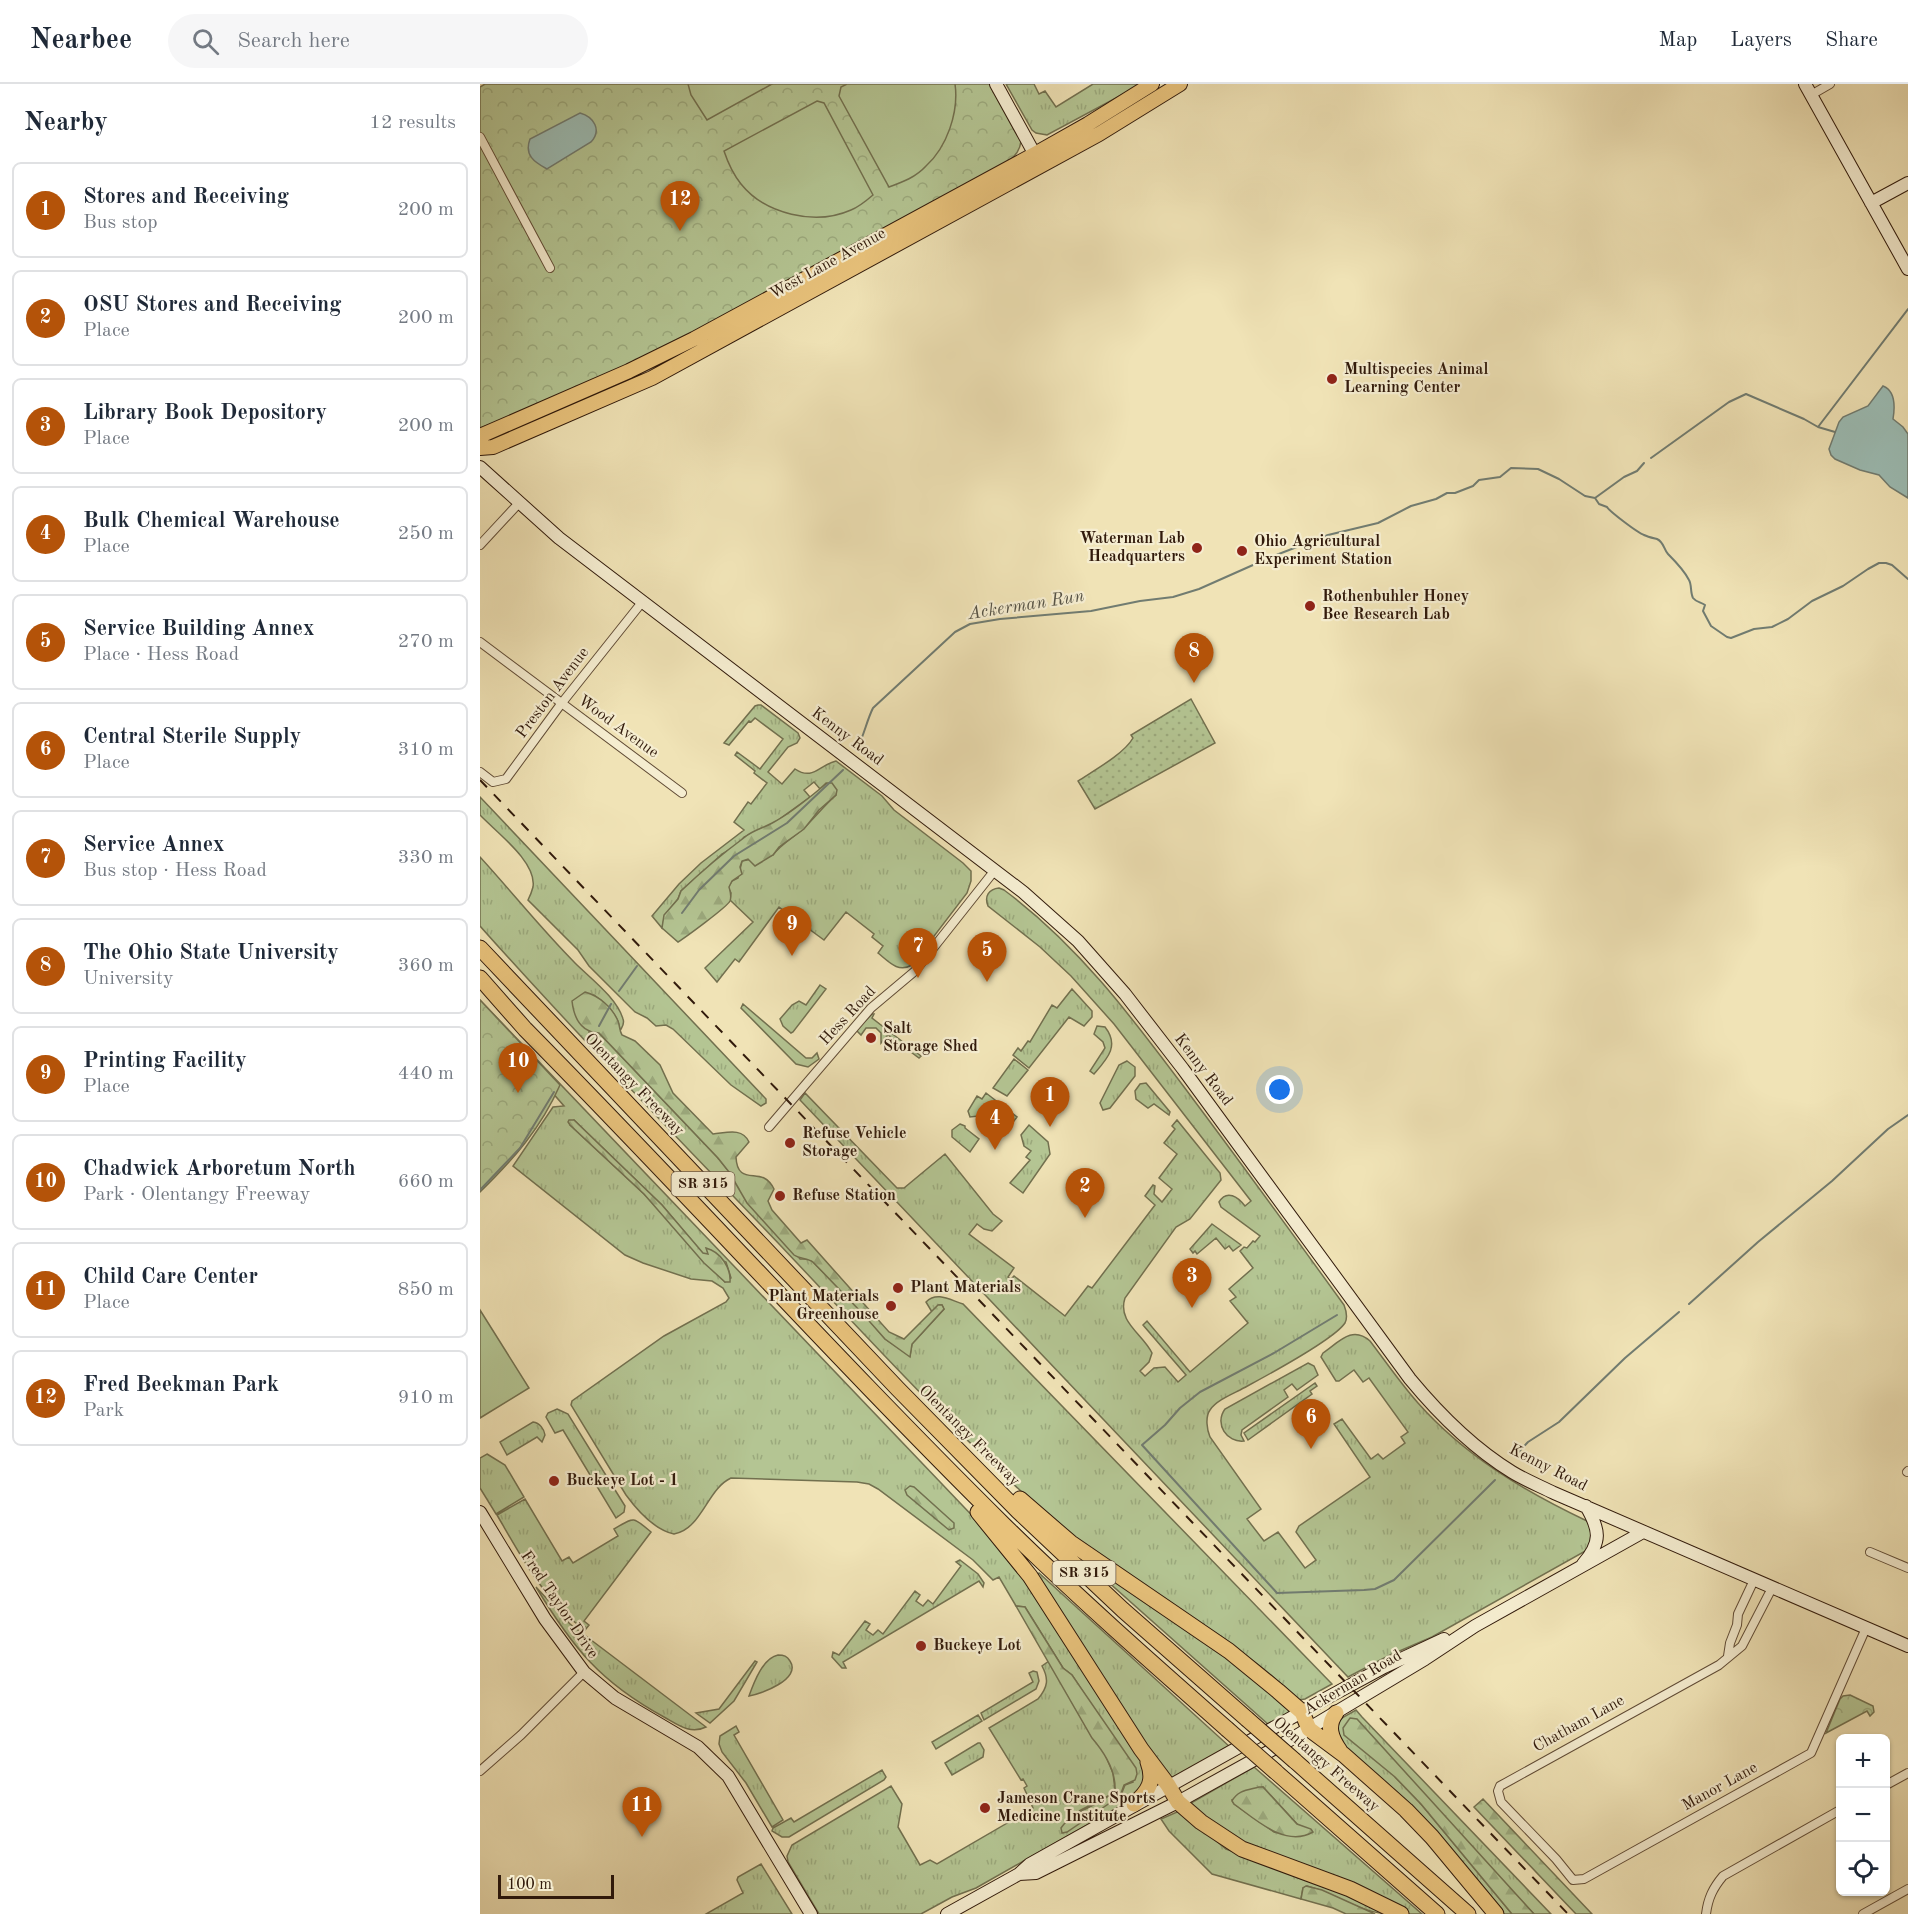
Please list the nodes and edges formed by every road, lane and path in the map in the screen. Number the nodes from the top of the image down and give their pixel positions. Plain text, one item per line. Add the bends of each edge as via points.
1 (996, 84) edge
2 (1152, 84) edge
3 (1180, 84) edge
4 (1830, 84) edge
5 (1808, 90) edge
6 (480, 137) edge
7 (1038, 160) junction
8 (1908, 183) edge
9 (1871, 203) junction
10 (550, 268) dead end
11 (1908, 269) edge
12 (480, 436) edge
13 (480, 448) edge
14 (480, 467) edge
15 (519, 503) junction
16 (480, 545) edge
17 (643, 601) junction
18 (480, 642) edge
19 (561, 704) junction
20 (480, 772) edge
21 (682, 793) dead end
22 (995, 870) junction
23 (480, 948) edge
24 (480, 978) edge
25 (480, 984) edge
26 (525, 1029) junction
27 (769, 1127) dead end
28 (927, 1420) junction
29 (913, 1434) junction
30 (1586, 1506) junction
31 (480, 1512) edge
32 (1643, 1532) junction
33 (1870, 1552) dead end
34 (1908, 1568) edge
35 (1578, 1569) junction
36 (1754, 1580) junction
37 (1772, 1587) junction
38 (1475, 1626) junction
39 (1866, 1628) junction
40 (1908, 1646) edge
41 (1728, 1656) junction
42 (584, 1672) junction
43 (1302, 1712) junction
44 (1336, 1713) junction
45 (1309, 1729) junction
46 (1141, 1749) junction
47 (1344, 1755) junction
48 (480, 1771) edge
49 (1908, 1773) edge
50 (1890, 1783) edge
51 (1168, 1785) junction
52 (1178, 1802) junction
53 (1134, 1804) junction
54 (1836, 1812) edge
55 (1534, 1836) joint
56 (1019, 1874) junction
57 (1908, 1889) edge
58 (1706, 1913) edge
59 (811, 1914) edge
60 (947, 1914) edge
61 (1401, 1914) edge
62 (1437, 1914) edge
63 (1468, 1914) edge
64 (1496, 1914) edge
65 (1863, 1914) edge

1 - 7 main road
2 - 7 main road, West Lane Avenue
3 - 7 main road, West Lane Avenue via 1099,134
4 - 5 street
5 - 9 main road
6 - 10 street
7 - 12 main road, West Lane Avenue via 685,343
7 - 13 main road, West Lane Avenue via 652,378 493,447
8 - 9 main road
9 - 11 main road
14 - 15 main road, Kenny Road
15 - 16 street
15 - 17 main road, Kenny Road
17 - 19 street, Preston Avenue
17 - 22 main road, Kenny Road
18 - 19 street, Wood Avenue
19 - 20 street, Preston Avenue via 506,779 493,782
19 - 21 street, Wood Avenue
22 - 27 street, Hess Road via 915,971 871,1008
22 - 30 main road, Kenny Road via 1051,915 1107,972 1410,1379 1444,1417 1512,1472
23 - 28 highway, Olentangy Freeway / SR 315
24 - 26 highway, SR 315
25 - 26 highway
26 - 29 highway, SR 315
28 - 43 highway via 1071,1543 1229,1651
28 - 63 highway, Olentangy Freeway / SR 315, bridge via 1123,1610
29 - 46 highway via 1030,1576
29 - 62 highway, SR 315, bridge via 1109,1625
30 - 32 main road, Kenny Road
30 - 35 main road via 1598,1538
31 - 42 main road, Fred Taylor Drive via 545,1619
32 - 35 main road, Ackerman Road
32 - 36 main road, Kenny Road
33 - 34 street
35 - 38 main road, Ackerman Road
36 - 37 main road, Kenny Road
36 - 41 street via 1738,1614
37 - 39 main road, Kenny Road
37 - 41 street, Chatham Lane via 1742,1646
38 - 43 main road, Ackerman Road via 1384,1667
38 - 44 main road, Ackerman Road
39 - 40 main road, Kenny Road
39 - 55 street, Manor Lane via 1814,1747 1806,1757 1584,1879 1573,1880 1568,1876
41 - 55 street, Chatham Lane via 1719,1665 1500,1786 1501,1802
42 - 48 street
42 - 59 main road, Fred Taylor Drive via 615,1698 698,1748 728,1776
43 - 45 highway
43 - 51 main road, Ackerman Road
44 - 45 main road, Ackerman Road
44 - 47 highway via 1330,1734
45 - 47 highway
45 - 52 main road, Ackerman Road
46 - 51 highway
46 - 53 highway via 1152,1779 1150,1787
47 - 64 highway via 1432,1837
49 - 50 street
51 - 52 highway
51 - 53 main road, Ackerman Road
52 - 56 main road, Ackerman Road via 1036,1873
52 - 61 highway via 1242,1849 1350,1889
53 - 56 main road, Ackerman Road
54 - 58 street via 1723,1876 1708,1900
56 - 60 main road, Ackerman Road
57 - 65 street

